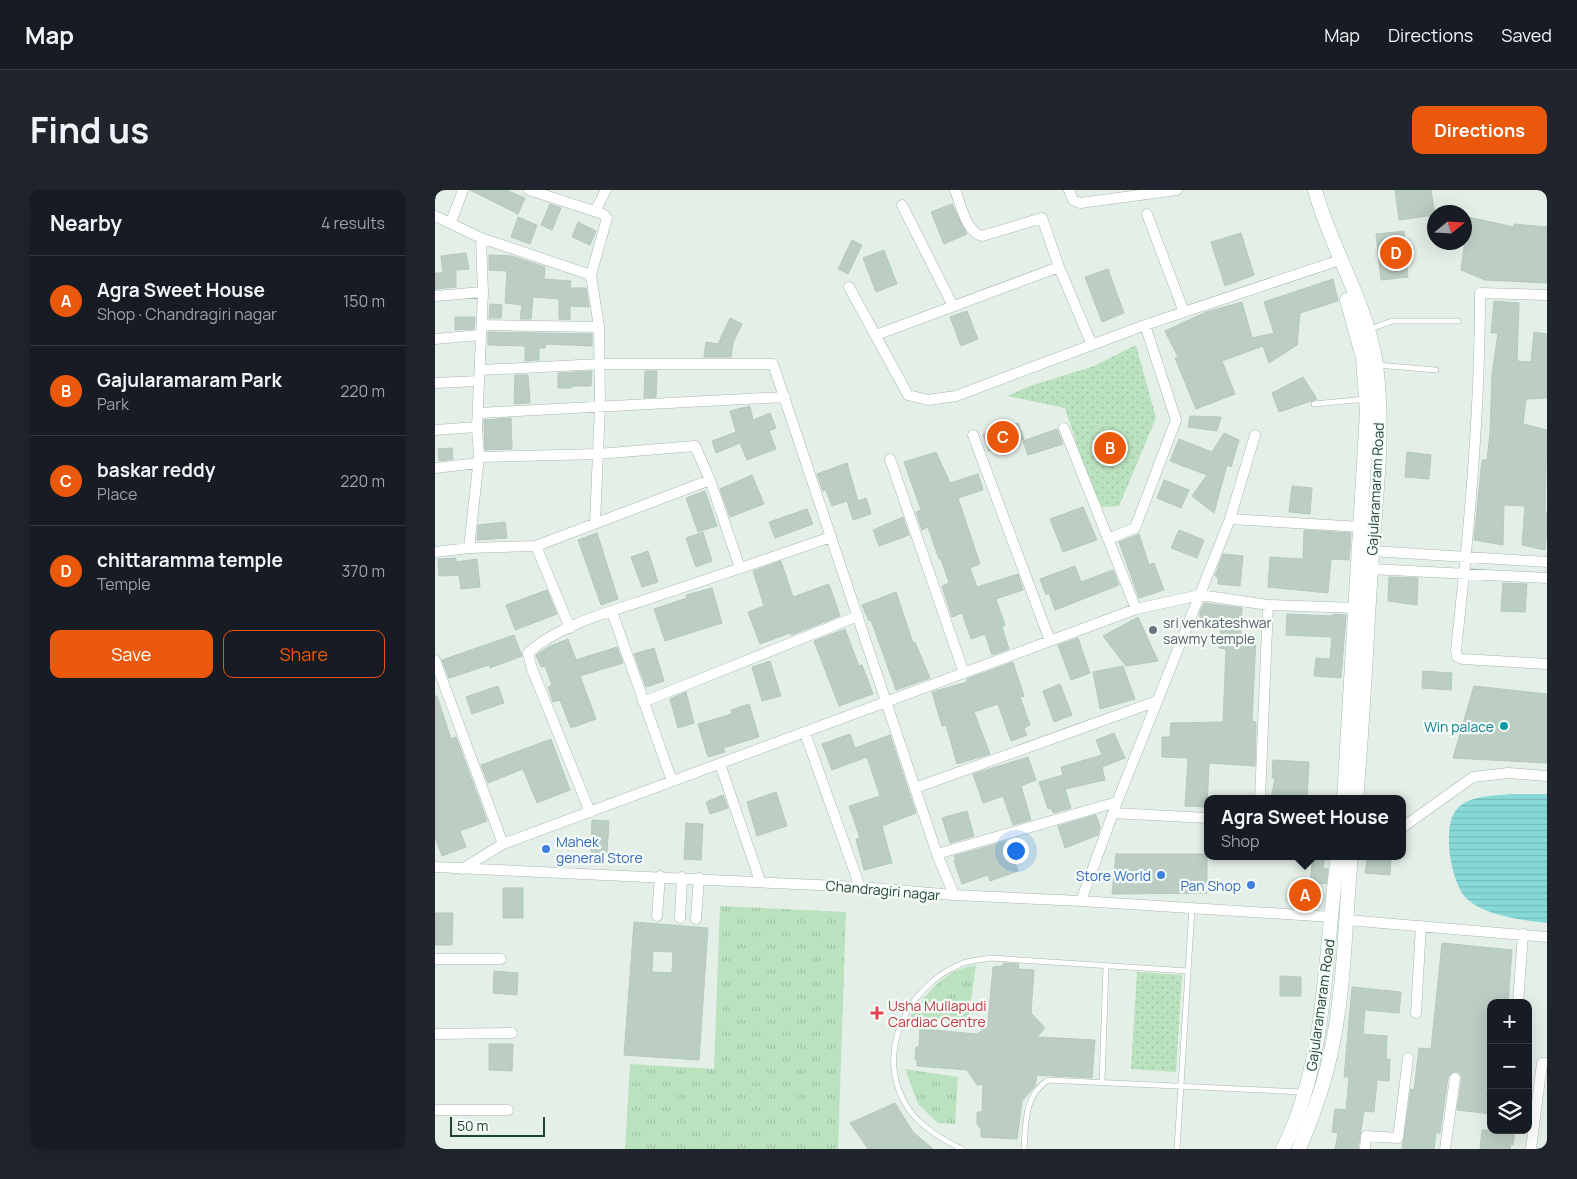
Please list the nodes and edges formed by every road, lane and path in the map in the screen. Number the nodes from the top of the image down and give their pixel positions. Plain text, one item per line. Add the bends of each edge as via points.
1 (463, 190) edge
2 (529, 190) edge
3 (606, 190) edge
4 (955, 190) edge
5 (1069, 190) edge
6 (1177, 190) edge
7 (1305, 190) edge
8 (1315, 190) edge
9 (540, 192) edge
10 (902, 205) dead end
11 (595, 211) junction
12 (1147, 214) dead end
13 (435, 216) edge
14 (451, 222) junction
15 (481, 238) junction
16 (1336, 262) junction
17 (1059, 267) junction
18 (591, 275) junction
19 (849, 287) dead end
20 (483, 292) junction
21 (1547, 295) edge
22 (435, 296) edge
23 (953, 306) junction
24 (1184, 312) junction
25 (1458, 321) dead end
26 (1145, 325) junction
27 (599, 327) junction
28 (481, 330) junction
29 (1367, 330) junction
30 (876, 335) junction
31 (435, 340) edge
32 (1092, 345) junction
33 (600, 364) junction
34 (1376, 365) junction
35 (1436, 370) dead end
36 (480, 376) junction
37 (435, 383) edge
38 (785, 397) junction
39 (1366, 399) junction
40 (1314, 404) dead end
41 (601, 407) junction
42 (479, 413) junction
43 (477, 427) junction
44 (1064, 428) dead end
45 (435, 430) edge
46 (973, 435) dead end
47 (1255, 435) dead end
48 (598, 454) junction
49 (890, 459) dead end
50 (479, 460) junction
51 (435, 468) edge
52 (710, 480) junction
53 (1230, 519) junction
54 (595, 523) junction
55 (1361, 528) junction
56 (831, 537) junction
57 (1108, 539) junction
58 (536, 546) junction
59 (469, 548) junction
60 (435, 552) edge
61 (1372, 552) junction
62 (1465, 558) junction
63 (1547, 562) edge
64 (740, 568) junction
65 (1371, 569) junction
66 (1465, 573) junction
67 (1547, 578) edge
68 (1200, 594) junction
69 (1268, 605) junction
70 (1357, 608) junction
71 (1136, 609) junction
72 (613, 612) junction
73 (858, 616) junction
74 (570, 628) junction
75 (1050, 641) junction
76 (435, 660) edge
77 (1547, 664) edge
78 (964, 673) junction
79 (1157, 701) junction
80 (643, 702) junction
81 (887, 702) junction
82 (805, 733) junction
83 (720, 764) junction
84 (1547, 776) edge
85 (672, 781) junction
86 (915, 788) junction
87 (1260, 795) edge
88 (1344, 795) edge
89 (1356, 795) edge
90 (1117, 802) junction
91 (589, 812) junction
92 (1113, 813) junction
93 (1204, 818) edge
94 (1406, 825) edge
95 (503, 844) junction
96 (937, 854) junction
97 (1338, 860) edge
98 (1351, 860) edge
99 (435, 867) edge
100 (462, 868) junction
101 (660, 876) junction
102 (683, 877) junction
103 (699, 878) junction
104 (760, 881) junction
105 (860, 887) junction
106 (954, 895) junction
107 (1081, 901) junction
108 (1192, 908) junction
109 (657, 916) dead end
110 (1332, 917) junction
111 (680, 918) dead end
112 (696, 919) dead end
113 (1347, 920) junction
114 (1421, 926) junction
115 (1523, 934) junction
116 (1547, 936) edge
117 (435, 959) edge
118 (501, 959) dead end
119 (1106, 966) junction
120 (1188, 971) junction
121 (1518, 999) edge
122 (1416, 1013) dead end
123 (512, 1033) dead end
124 (435, 1034) edge
125 (1408, 1058) dead end
126 (1547, 1064) edge
127 (1455, 1078) dead end
128 (1102, 1082) junction
129 (1181, 1085) junction
130 (1305, 1093) junction
131 (435, 1110) edge
132 (508, 1110) dead end
133 (962, 1149) edge
134 (1024, 1149) edge
135 (1177, 1149) edge
136 (1283, 1149) edge
137 (1299, 1149) edge
138 (1365, 1149) edge
139 (1445, 1149) edge
140 (1531, 1149) edge

1 - 14 street
2 - 9 street
3 - 11 street
4 - 17 street via 971,230 977,235 1042,218
5 - 6 street via 1073,200 1080,203
7 - 16 main road, Gajularamaram Road
8 - 16 main road, Gajularamaram Road
9 - 11 street
10 - 23 street
11 - 18 street via 607,218
12 - 24 street
13 - 14 street
14 - 15 street
15 - 18 street
15 - 20 street
16 - 24 street
16 - 29 main road, Gajularamaram Road
16 - 39 main road, Gajularamaram Road via 1363,358
17 - 23 street
17 - 32 street
18 - 27 street
19 - 30 street
20 - 22 street
20 - 28 street
21 - 62 street via 1480,293 1480,380
23 - 30 street
24 - 26 street
25 - 29 lane via 1392,321
26 - 32 street
26 - 57 street via 1176,420 1135,528
27 - 28 street
27 - 33 street
28 - 31 street
28 - 36 street
29 - 34 main road, Gajularamaram Road
30 - 32 street via 908,395 928,400 956,396
33 - 36 street
33 - 38 street via 773,364
33 - 41 street
34 - 35 lane
34 - 61 main road, Gajularamaram Road via 1378,432
36 - 37 street
36 - 42 street
38 - 41 street
38 - 56 street
39 - 40 lane
39 - 55 main road, Gajularamaram Road
41 - 42 street
41 - 48 street
42 - 43 street
43 - 45 street
43 - 50 street
44 - 57 street
46 - 75 street
47 - 53 street
48 - 50 street
48 - 52 street via 695,446
48 - 54 street
49 - 78 street
50 - 51 street
50 - 59 street
52 - 54 street
52 - 64 street
53 - 55 street
53 - 68 street
54 - 58 street
55 - 70 main road, Gajularamaram Road
56 - 64 street
56 - 73 street
57 - 71 street
58 - 59 street
58 - 74 street
59 - 60 street
61 - 62 street
61 - 65 main road, Gajularamaram Road
62 - 63 street
62 - 66 street
64 - 72 street
65 - 66 street
65 - 89 main road, Gajularamaram Road
66 - 67 street
66 - 77 street via 1457,657 1463,660
68 - 69 street
68 - 71 street
68 - 79 street
69 - 70 street
69 - 87 street
70 - 88 main road, Gajularamaram Road
71 - 75 street
72 - 74 street
72 - 80 street
73 - 80 street
73 - 81 street
74 - 91 street via 528,653
75 - 78 street
76 - 95 street
78 - 81 street
79 - 86 street
79 - 90 street
80 - 85 street
81 - 82 street
81 - 86 street
82 - 83 street
82 - 105 street
83 - 85 street
83 - 104 street
84 - 94 street via 1508,773 1473,777
85 - 91 street
86 - 96 street
90 - 92 street
90 - 96 street
91 - 95 street
92 - 93 street
92 - 107 street
95 - 100 street
96 - 106 street
97 - 110 main road, Gajularamaram Road
98 - 113 main road, Gajularamaram Road
99 - 100 street, Chandragiri nagar
100 - 101 street, Chandragiri nagar
101 - 102 street, Chandragiri nagar
101 - 109 street
102 - 103 street, Chandragiri nagar
102 - 111 street
103 - 104 street, Chandragiri nagar
103 - 112 street
104 - 105 street, Chandragiri nagar
105 - 106 street, Chandragiri nagar
106 - 107 street, Chandragiri nagar
107 - 108 street, Chandragiri nagar
108 - 110 street, Chandragiri nagar
108 - 120 lane
110 - 130 main road, Gajularamaram Road via 1322,1003
113 - 114 street
113 - 137 main road, Gajularamaram Road via 1332,1046
114 - 115 street
114 - 122 street
115 - 116 street
115 - 121 street
117 - 118 street
119 - 120 lane
119 - 128 lane
119 - 133 lane via 991,958 962,963 923,989 904,1014 894,1045 895,1079 909,1110 925,1128
120 - 129 lane
123 - 124 street
125 - 138 street via 1398,1138 1366,1136
126 - 140 street via 1543,1063
127 - 139 street
128 - 129 lane
128 - 134 lane via 1048,1080 1038,1087 1027,1108
129 - 130 lane
129 - 135 lane
130 - 136 main road, Gajularamaram Road via 1296,1124
131 - 132 street

